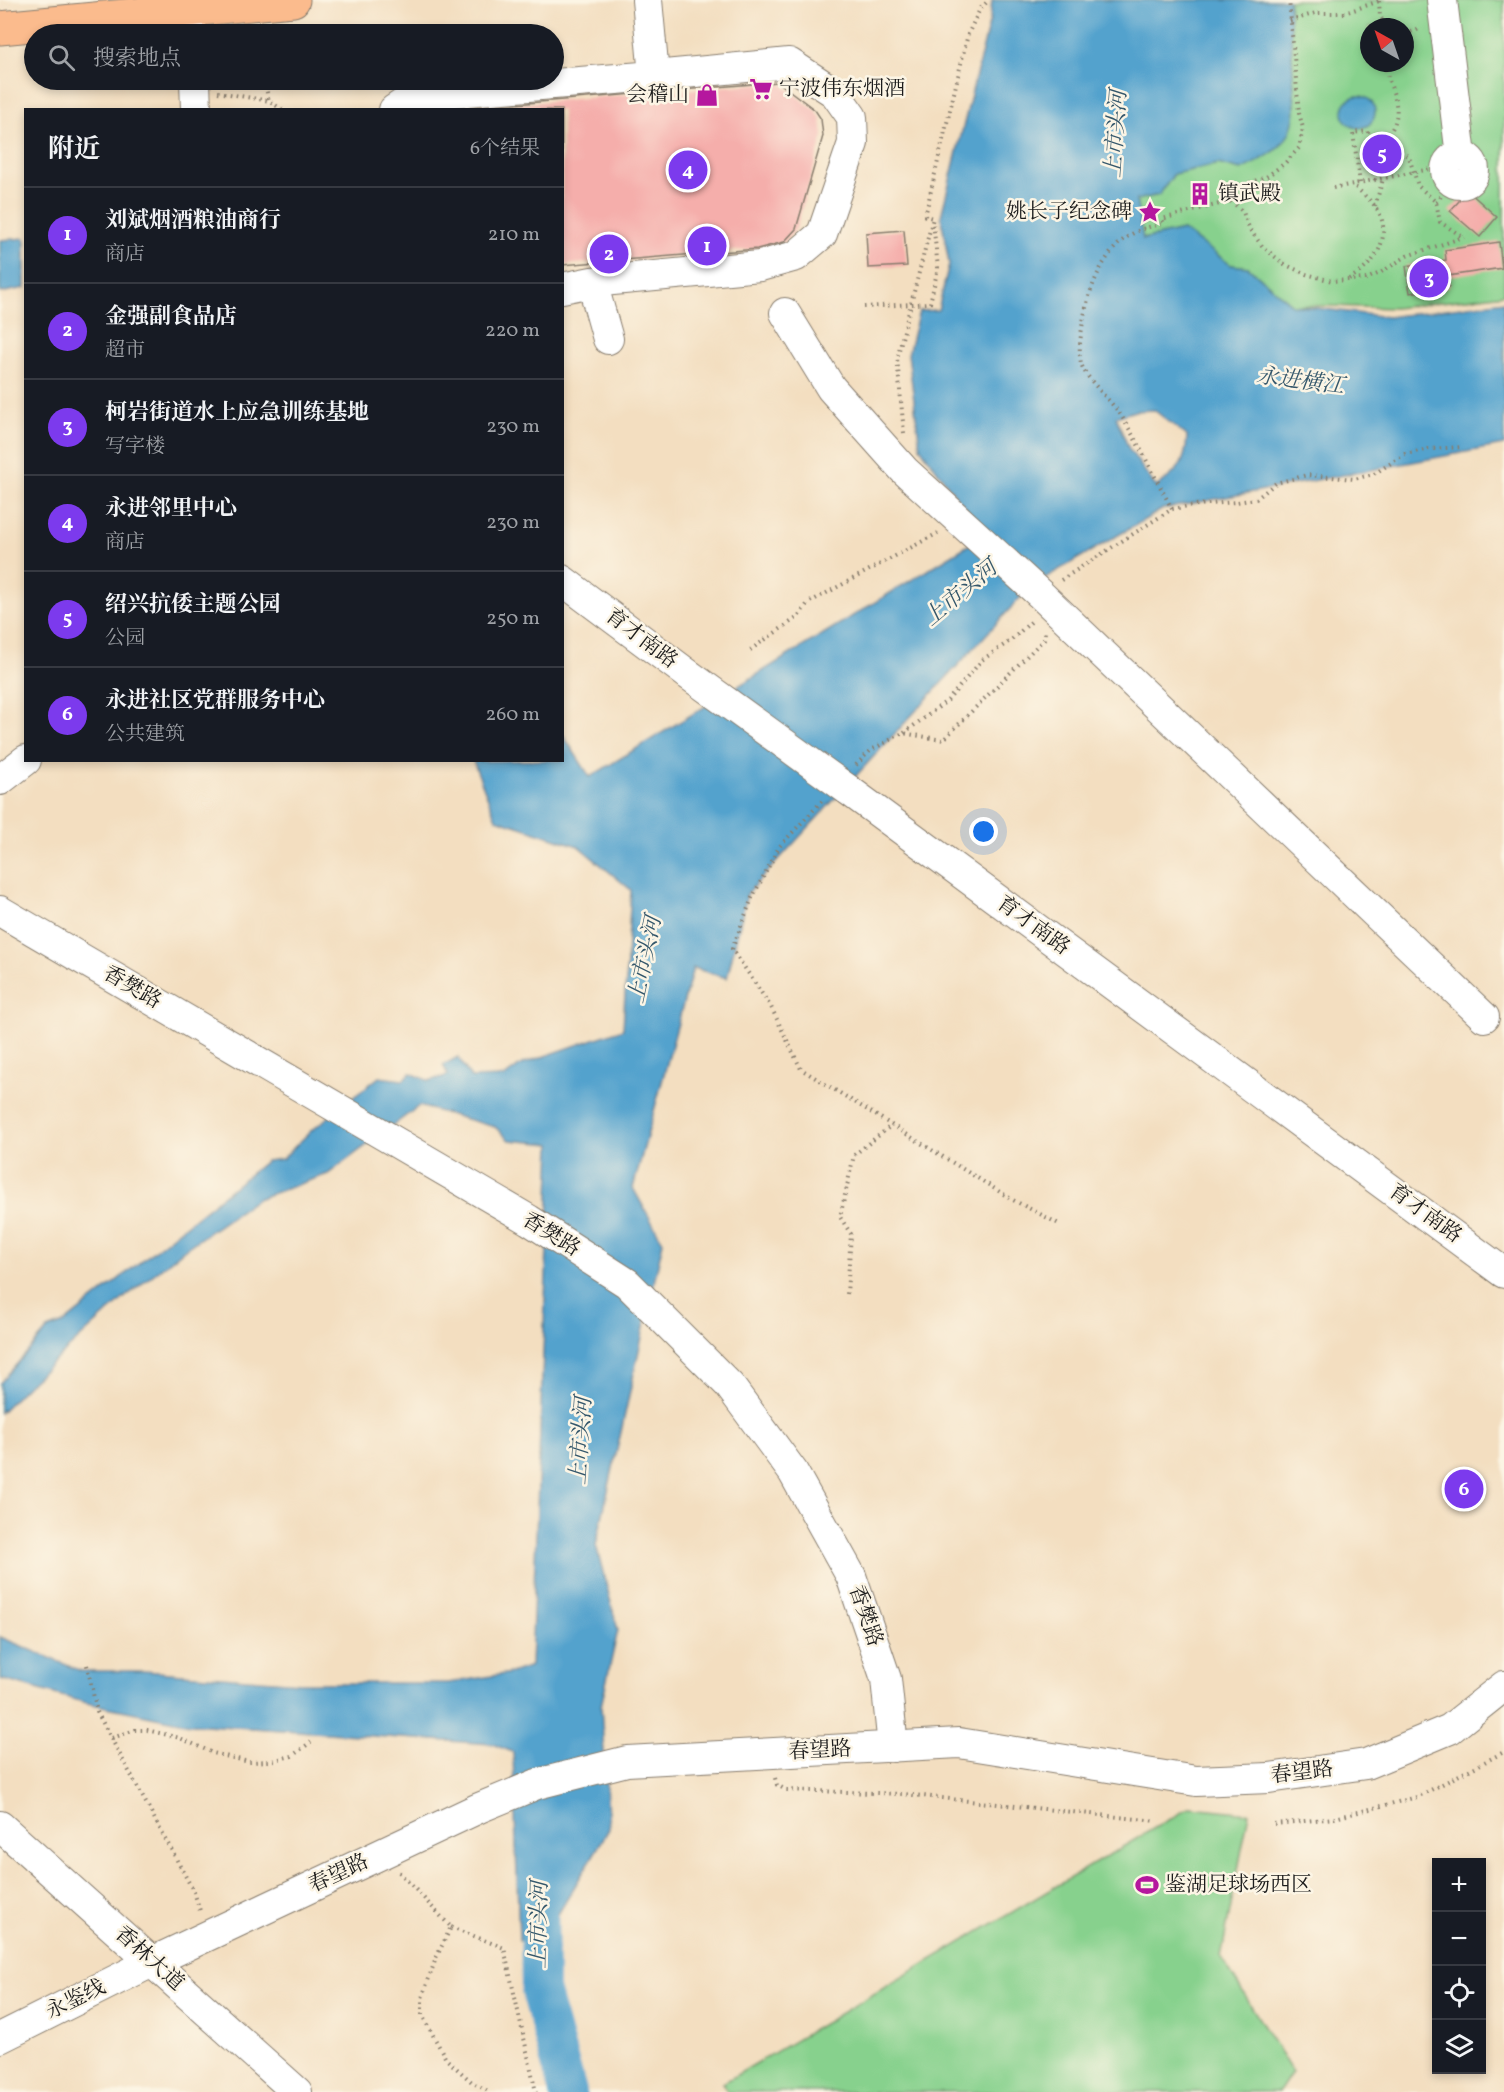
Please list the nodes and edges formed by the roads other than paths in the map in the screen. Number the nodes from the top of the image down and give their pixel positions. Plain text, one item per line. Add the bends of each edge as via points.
1 (293, 0) edge
2 (647, 0) edge
3 (1442, 0) edge
4 (190, 15) edge
5 (58, 24) edge
6 (24, 26) edge
7 (0, 28) edge
8 (654, 76) junction
9 (564, 83) edge
10 (469, 90) edge
11 (397, 108) edge
12 (1449, 177) road end
13 (592, 282) junction
14 (564, 288) edge
15 (785, 313) dead end
16 (608, 339) dead end
17 (564, 581) edge
18 (24, 762) edge
19 (0, 780) edge
20 (0, 911) edge
21 (1484, 1017) dead end
22 (1504, 1273) edge
23 (1504, 1686) edge
24 (893, 1747) junction
25 (0, 1826) edge
26 (152, 1962) junction
27 (0, 2038) edge
28 (297, 2092) edge

1 - 4 main road
2 - 8 street
3 - 12 street
4 - 5 main road
6 - 7 main road
8 - 9 street
8 - 13 street via 789,63 835,93 852,117 853,143 822,234 796,256 760,266
10 - 11 street via 416,94
13 - 14 street
13 - 16 street
15 - 21 street via 831,388 904,470
17 - 22 street, 育才南路, bridge
18 - 19 street
20 - 24 street, 香樊路 via 529,1220 627,1283 729,1384 793,1472 851,1576 886,1680
23 - 24 street, 春望路 via 1449,1729 1366,1764 1269,1778 1196,1781 959,1743
24 - 26 street, 春望路 via 627,1761 537,1784
25 - 26 street, 香林大道
26 - 27 street, 永鉴线
26 - 28 street, 香林大道

